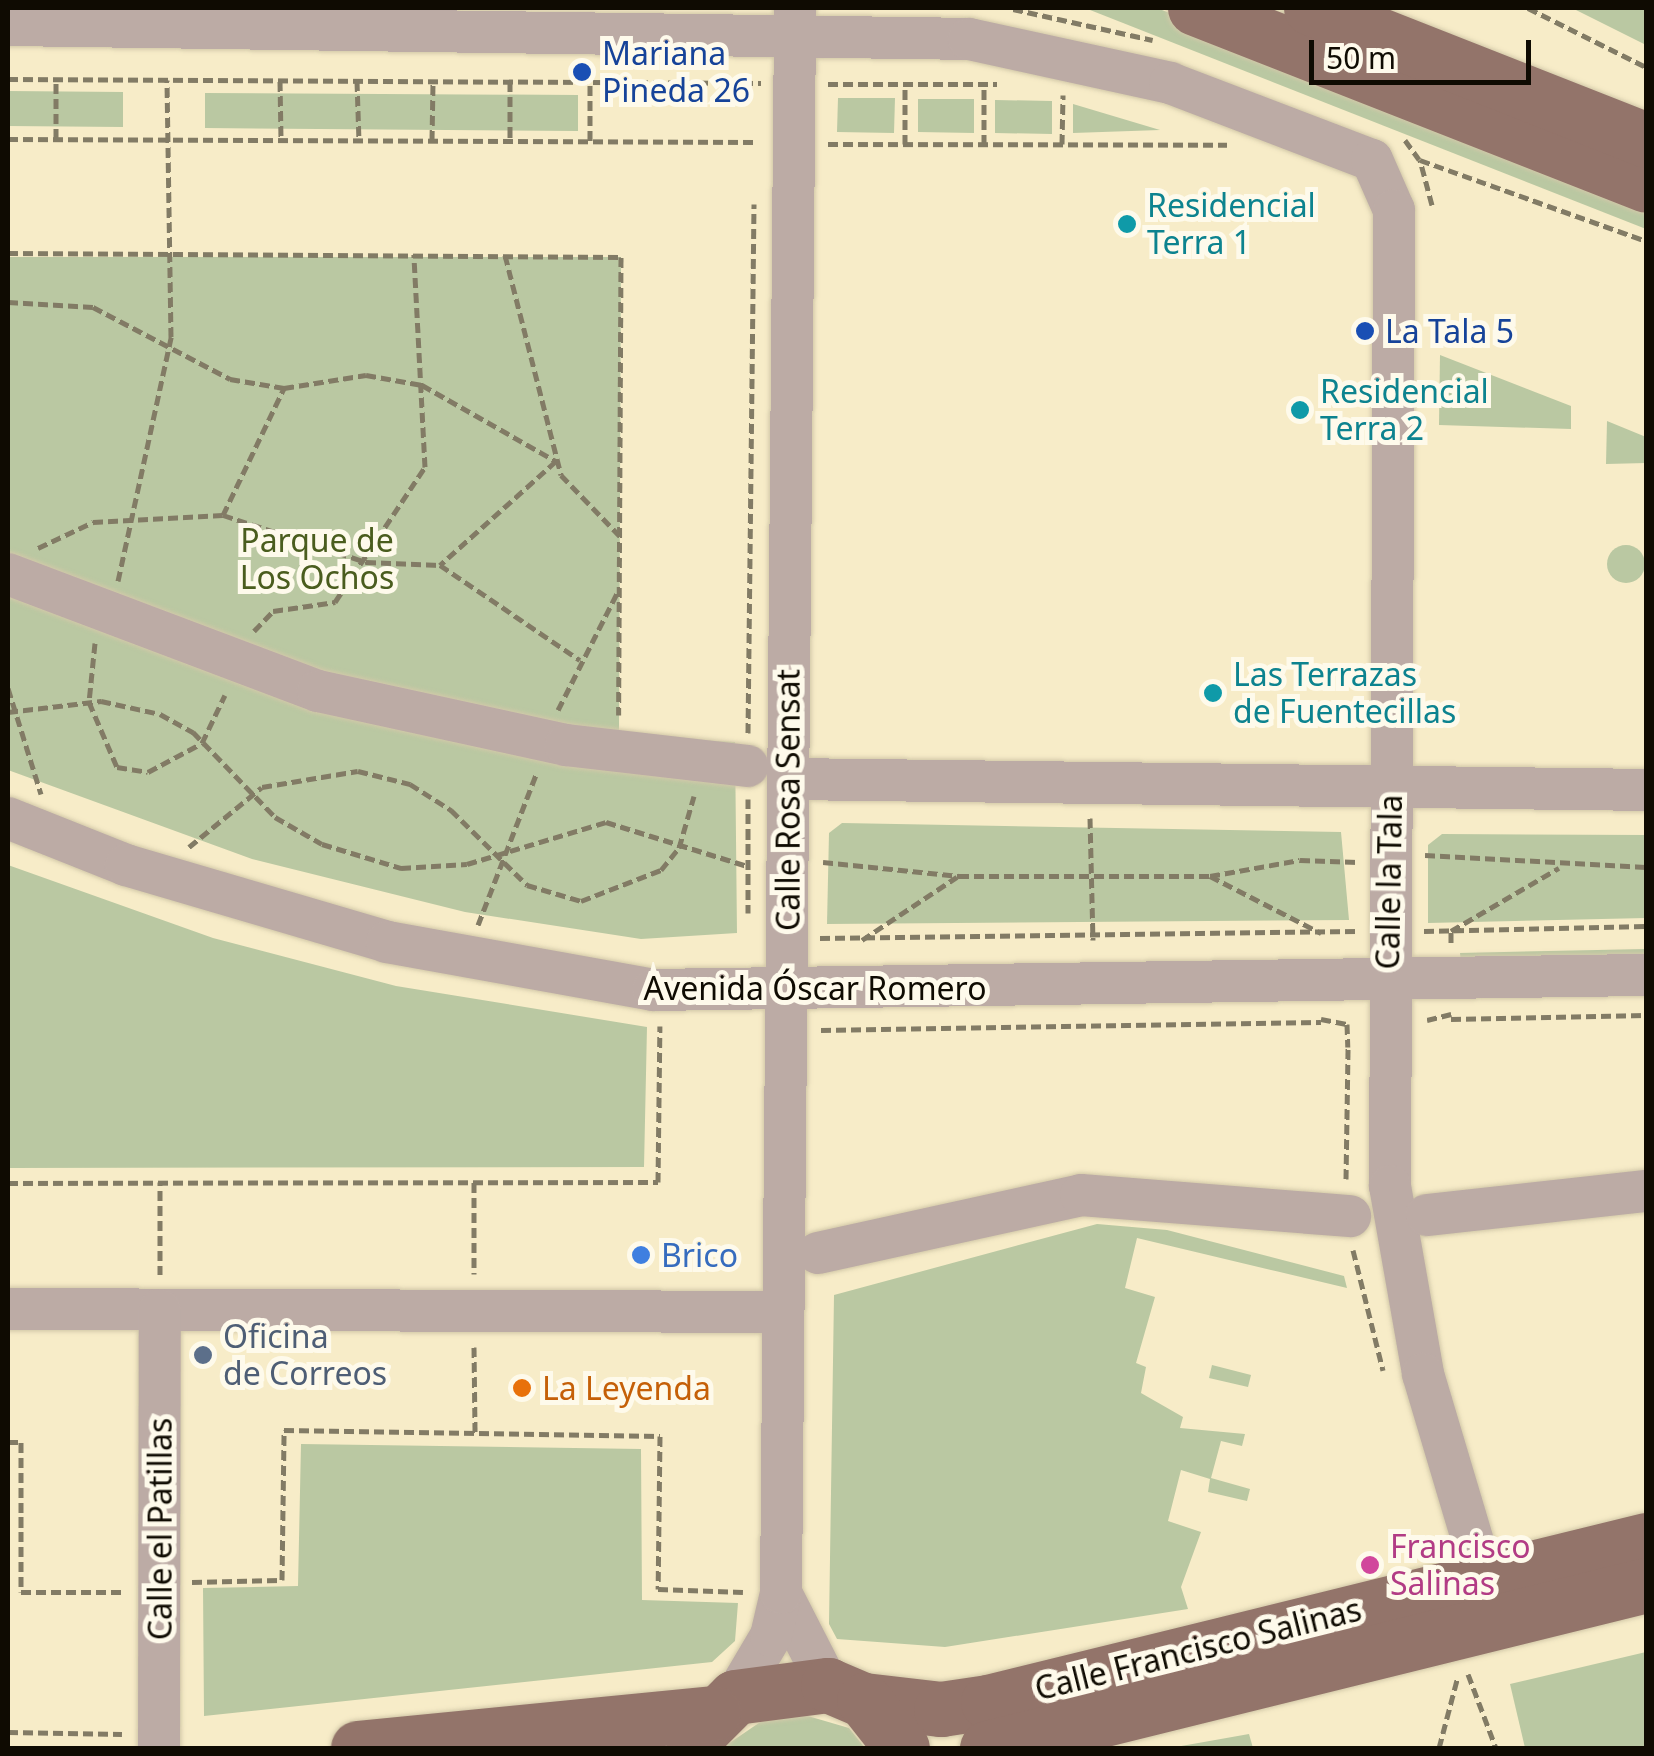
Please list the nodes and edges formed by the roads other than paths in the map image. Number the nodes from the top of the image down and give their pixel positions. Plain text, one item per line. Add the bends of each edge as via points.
1 (1194, 8) edge
2 (1311, 8) edge
3 (168, 17) edge
4 (795, 19) edge
5 (8, 25) edge
6 (1646, 140) edge
7 (1646, 185) edge
8 (12, 576) edge
9 (748, 766) road end
10 (788, 779) junction
11 (1390, 786) junction
12 (1646, 790) edge
13 (24, 800) edge
14 (1646, 975) edge
15 (1388, 980) junction
16 (786, 994) junction
17 (1646, 1191) edge
18 (1427, 1215) dead end
19 (1350, 1216) road end
20 (818, 1253) dead end
21 (160, 1294) junction
22 (8, 1309) edge
23 (783, 1312) junction
24 (1646, 1540) edge
25 (1484, 1580) junction
26 (1646, 1585) edge
27 (769, 1592) junction
28 (846, 1693) junction
29 (712, 1719) edge
30 (159, 1748) edge
31 (358, 1748) edge
32 (902, 1748) edge
33 (988, 1748) edge

1 - 7 main road
2 - 6 main road
3 - 4 street
3 - 5 street
4 - 10 street, Calle Rosa Sensat
4 - 11 street, Calle la Tala via 1072,55 1358,150 1384,174 1394,210
8 - 9 street via 236,664 548,741
10 - 11 street
10 - 16 street, Calle Rosa Sensat
11 - 12 street
11 - 15 street, Calle la Tala
13 - 16 street, Avenida Óscar Romero via 126,865 387,942 653,990
14 - 15 street, Avenida Óscar Romero
15 - 16 street, Avenida Óscar Romero
15 - 25 street, Calle la Tala via 1399,1273
16 - 23 street, Calle Rosa Sensat
17 - 18 street
19 - 20 street via 1081,1196
21 - 22 street
21 - 23 street
21 - 30 street, Calle el Patillas
23 - 27 street, Calle Rosa Sensat
24 - 25 main road, Calle Francisco Salinas
25 - 28 main road, Calle Francisco Salinas via 988,1702 941,1709
26 - 33 main road, Calle Francisco Salinas via 1460,1641
27 - 28 street, Calle Rosa Sensat
27 - 29 street, Calle Rosa Sensat via 771,1636
28 - 29 main road, Calle Francisco Salinas
28 - 32 main road
29 - 31 main road, Calle Francisco Salinas

